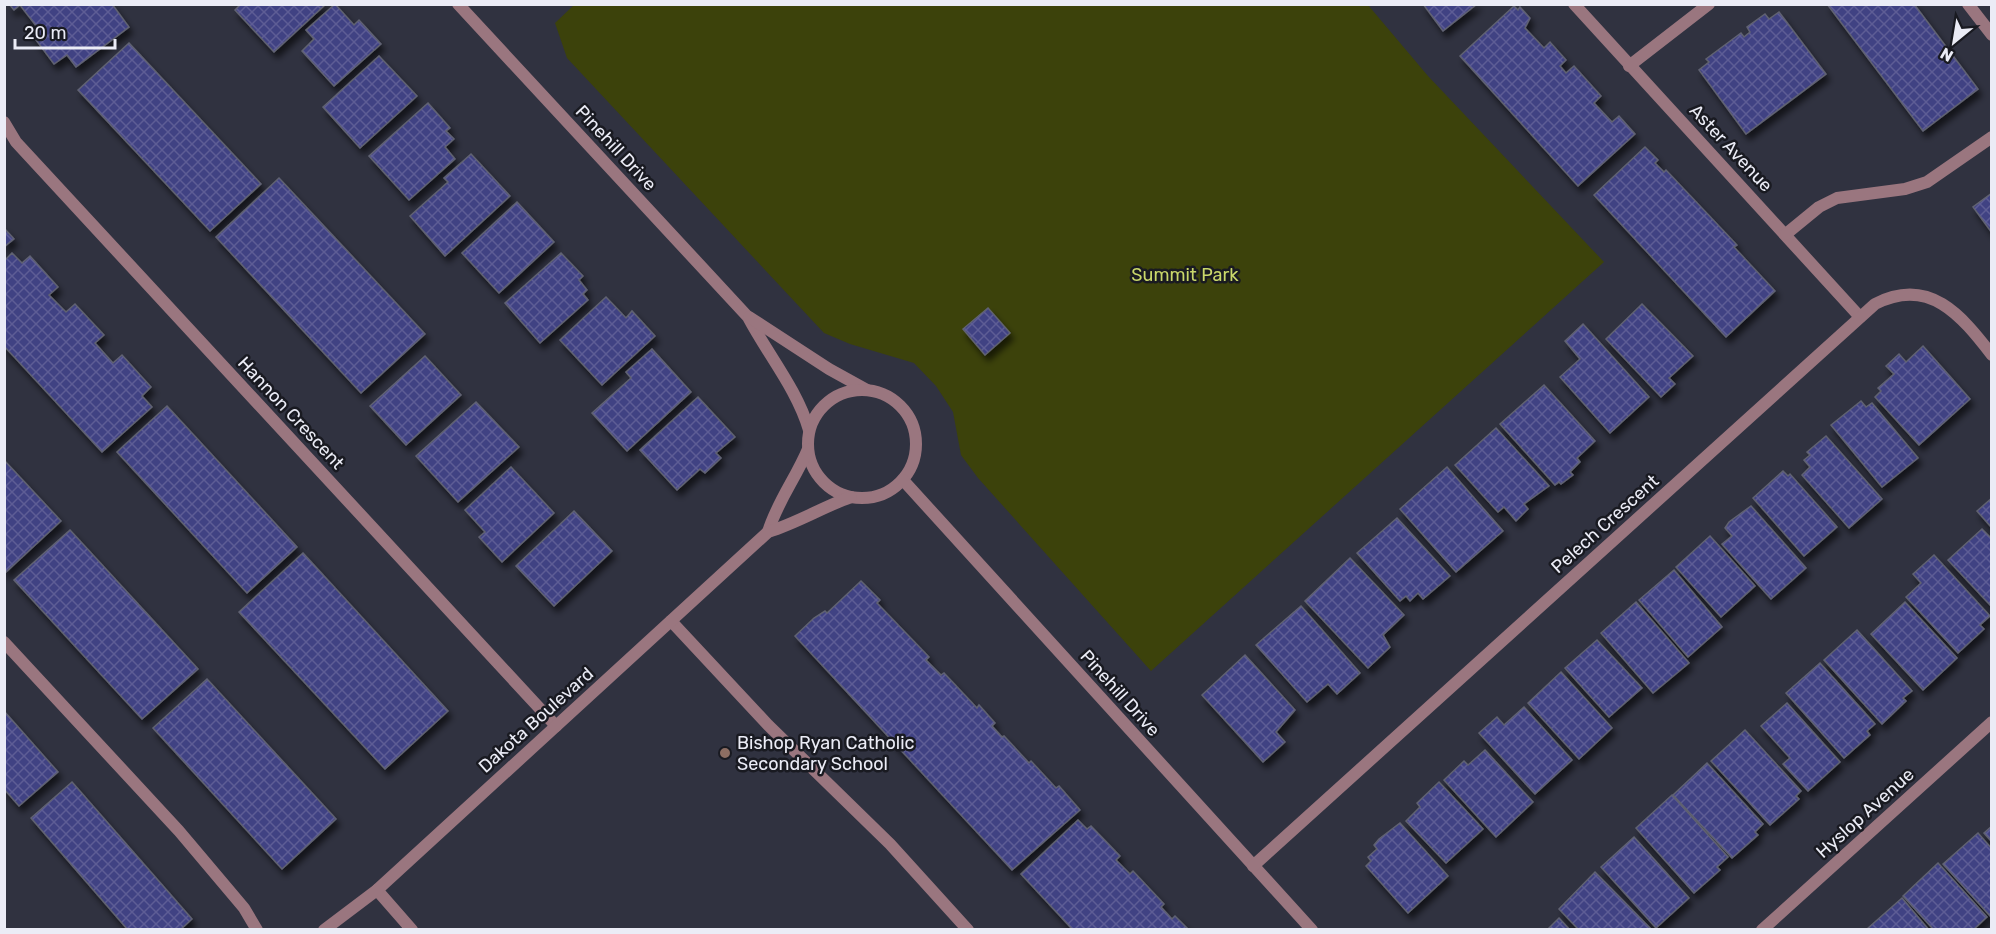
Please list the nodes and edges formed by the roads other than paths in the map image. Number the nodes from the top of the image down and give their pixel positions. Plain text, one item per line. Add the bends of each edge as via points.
1 (458, 4) edge
2 (1574, 4) edge
3 (1709, 4) edge
4 (1968, 4) edge
5 (1992, 35) edge
6 (1629, 66) junction
7 (4, 122) edge
8 (1992, 137) edge
9 (1786, 234) junction
10 (748, 317) junction
11 (1860, 317) junction
12 (1992, 355) edge
13 (867, 390) junction
14 (810, 430) junction
15 (808, 449) junction
16 (903, 480) junction
17 (851, 497) junction
18 (768, 532) junction
19 (671, 621) junction
20 (4, 642) edge
21 (1992, 722) edge
22 (556, 726) junction
23 (1253, 866) junction
24 (376, 890) junction
25 (257, 930) edge
26 (324, 930) edge
27 (412, 930) edge
28 (968, 930) edge
29 (1312, 930) edge
30 (1762, 930) edge

1 - 10 street, Pinehill Drive
2 - 6 street, Aster Avenue
3 - 6 street
4 - 5 street
6 - 9 street, Aster Avenue
7 - 22 street, Hannon Crescent via 16,142
8 - 9 street via 1927,182 1905,189 1837,198 1819,207
9 - 11 street, Aster Avenue
10 - 13 street, Pinehill Drive
10 - 14 street, Pinehill Drive via 802,406
11 - 12 street, Pelech Crescent via 1890,296 1923,295 1962,317
11 - 23 street, Pelech Crescent
13 - 14 street via 837,396 825,405
13 - 16 street via 898,403 912,424 916,450
14 - 15 street
15 - 17 street via 822,480
15 - 18 street, Dakota Boulevard via 775,510
16 - 17 street via 879,496
16 - 23 street, Pinehill Drive
17 - 18 street, Dakota Boulevard
18 - 19 street, Dakota Boulevard
19 - 22 street, Dakota Boulevard
19 - 28 street via 768,725 890,844
20 - 25 street via 179,831 244,908
21 - 30 street, Hyslop Avenue
22 - 24 street, Dakota Boulevard
23 - 29 street, Pinehill Drive
24 - 26 street, Dakota Boulevard
24 - 27 street

